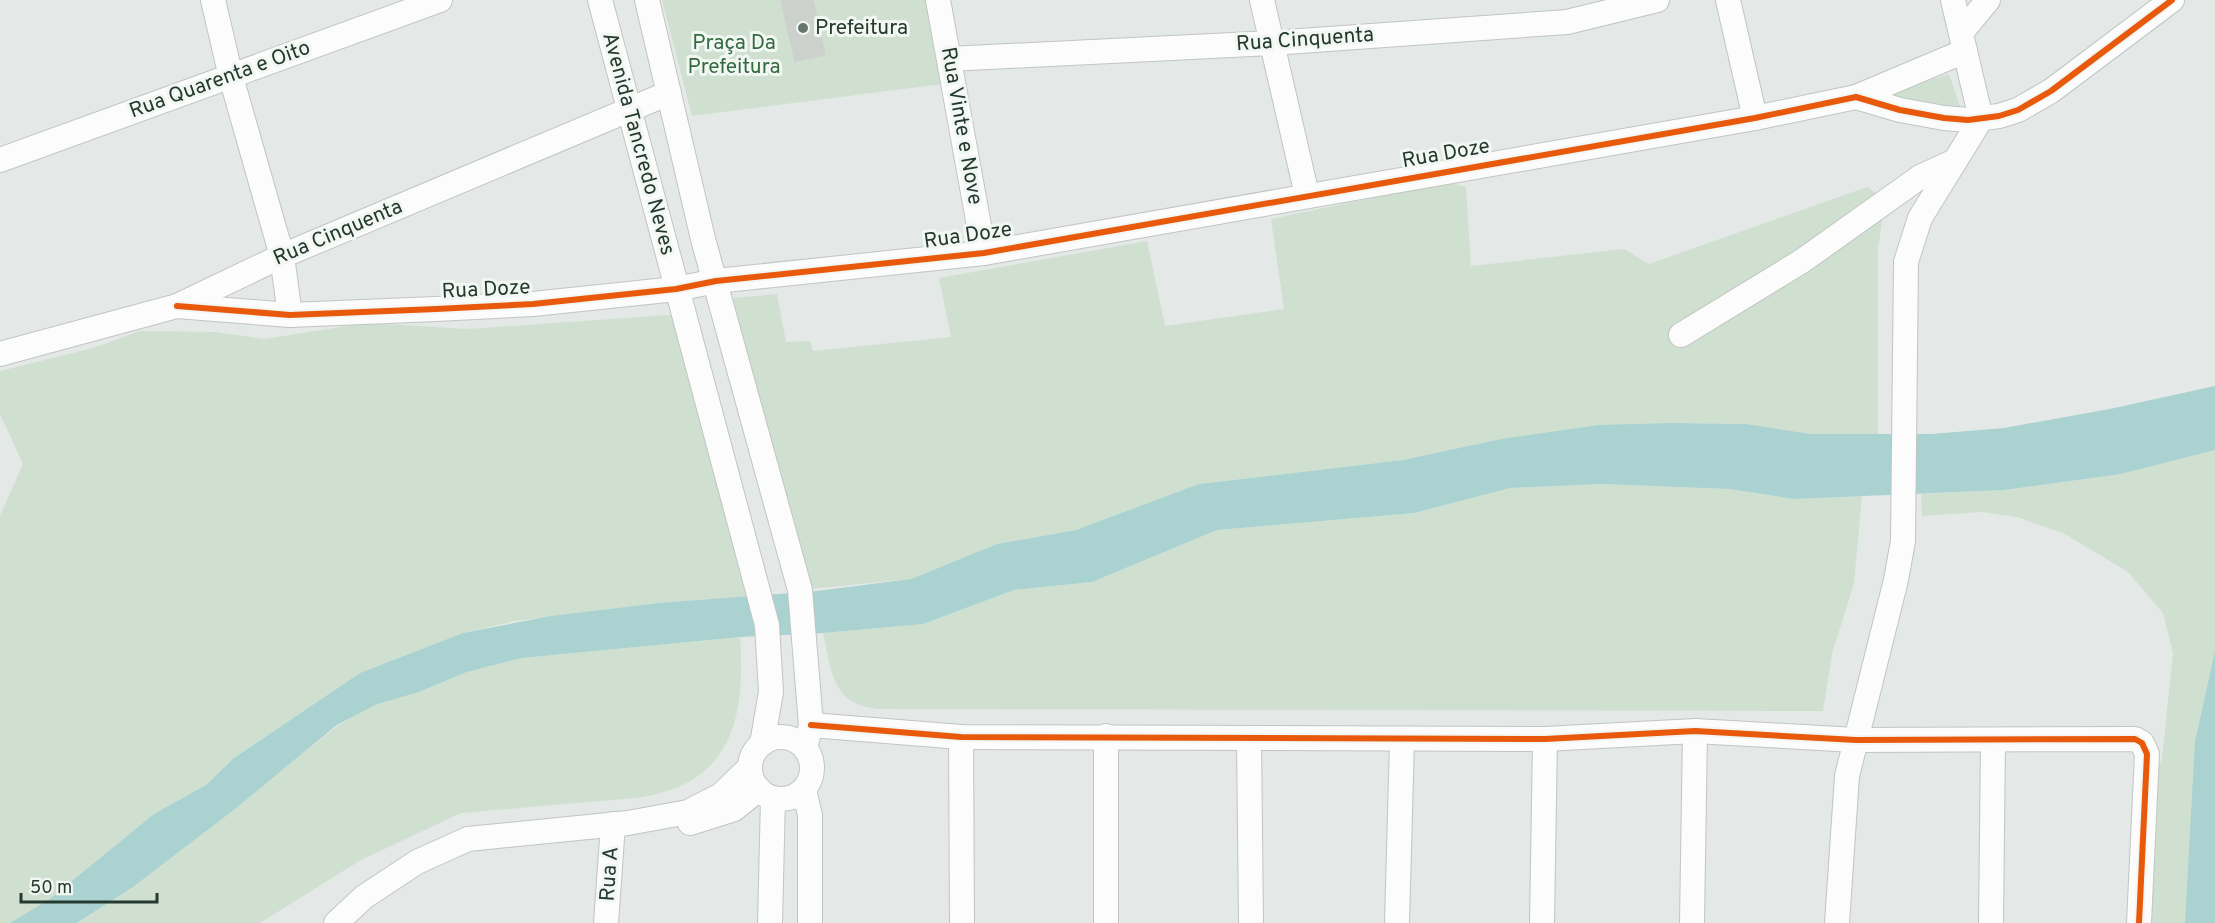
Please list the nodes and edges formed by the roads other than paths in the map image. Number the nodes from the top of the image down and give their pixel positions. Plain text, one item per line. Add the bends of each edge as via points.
1 (213, 0) edge
2 (440, 0) edge
3 (600, 0) edge
4 (647, 0) edge
5 (938, 0) edge
6 (1262, 0) edge
7 (1658, 0) edge
8 (1728, 0) edge
9 (1953, 0) edge
10 (1988, 0) edge
11 (2172, 0) edge
12 (1963, 42) junction
13 (1272, 43) junction
14 (949, 59) junction
15 (231, 77) junction
16 (669, 93) junction
17 (1856, 96) junction
18 (629, 110) junction
19 (1755, 118) junction
20 (1981, 119) junction
21 (0, 160) edge
22 (1955, 161) junction
23 (1307, 195) junction
24 (704, 239) junction
25 (664, 245) junction
26 (984, 253) junction
27 (282, 256) junction
28 (716, 281) junction
29 (675, 289) junction
30 (177, 306) junction
31 (290, 315) junction
32 (1681, 335) dead end
33 (0, 354) edge
34 (811, 725) junction
35 (1695, 731) junction
36 (1106, 736) junction
37 (961, 737) junction
38 (1250, 738) junction
39 (1545, 739) junction
40 (1402, 740) junction
41 (1856, 740) junction
42 (1993, 741) junction
43 (762, 744) junction
44 (805, 748) junction
45 (761, 784) junction
46 (804, 790) junction
47 (613, 828) junction
48 (336, 923) edge
49 (606, 923) edge
50 (770, 923) edge
51 (810, 923) edge
52 (962, 923) edge
53 (1106, 923) edge
54 (1251, 923) edge
55 (1397, 923) edge
56 (1542, 923) edge
57 (1692, 923) edge
58 (1837, 923) edge
59 (1991, 923) edge
60 (2139, 923) edge

1 - 15 street
2 - 15 street, Rua Quarenta e Oito
3 - 18 street, Avenida Tancredo Neves
4 - 16 street, Avenida Tancredo Neves
5 - 14 street, Rua Vinte e Nove
6 - 13 street
7 - 13 street, Rua Cinquenta via 1567,22
8 - 19 street
9 - 12 street
10 - 12 street
11 - 20 street via 2051,91 2018,110
12 - 17 street, Rua Doze
12 - 20 street
13 - 14 street, Rua Cinquenta
13 - 23 street
14 - 26 street, Rua Vinte e Nove
15 - 21 street, Rua Quarenta e Oito
15 - 27 street
16 - 18 street, Rua Cinquenta
16 - 24 street, Avenida Tancredo Neves
17 - 19 street, Rua Doze
17 - 20 street via 1916,114
18 - 25 street, Avenida Tancredo Neves
18 - 27 street, Rua Cinquenta
19 - 23 street, Rua Doze
20 - 22 street
22 - 32 street via 1920,177 1803,261
22 - 41 street via 1920,218 1906,262 1904,541
23 - 26 street, Rua Doze
24 - 25 street
24 - 28 street, Avenida Tancredo Neves
25 - 29 street, Avenida Tancredo Neves
26 - 28 street, Rua Doze
27 - 30 street, Rua Cinquenta
27 - 31 street
28 - 29 street, Rua Doze
28 - 34 street, Avenida Tancredo Neves via 800,590
29 - 31 street, Rua Doze via 533,304
29 - 43 street, Avenida Tancredo Neves via 767,625 771,692
30 - 31 street, Rua Doze
30 - 33 street, Rua Cinquenta
34 - 37 street
34 - 44 street, Avenida Tancredo Neves
35 - 39 street
35 - 41 street
35 - 57 street
36 - 37 street
36 - 38 street
36 - 53 street
37 - 52 street
38 - 40 street
38 - 54 street
39 - 40 street
39 - 56 street
40 - 55 street
41 - 42 street
41 - 58 street via 1847,776
42 - 59 street
42 - 60 street via 2135,739 2142,743 2147,754
43 - 44 street via 770,739 789,738
43 - 45 street via 755,751
44 - 46 street via 812,775
45 - 46 street via 789,798
45 - 47 street via 734,809 702,820 667,829
45 - 50 street
46 - 51 street via 810,815
47 - 48 street via 468,839 417,862 364,897
47 - 49 street, Rua A

